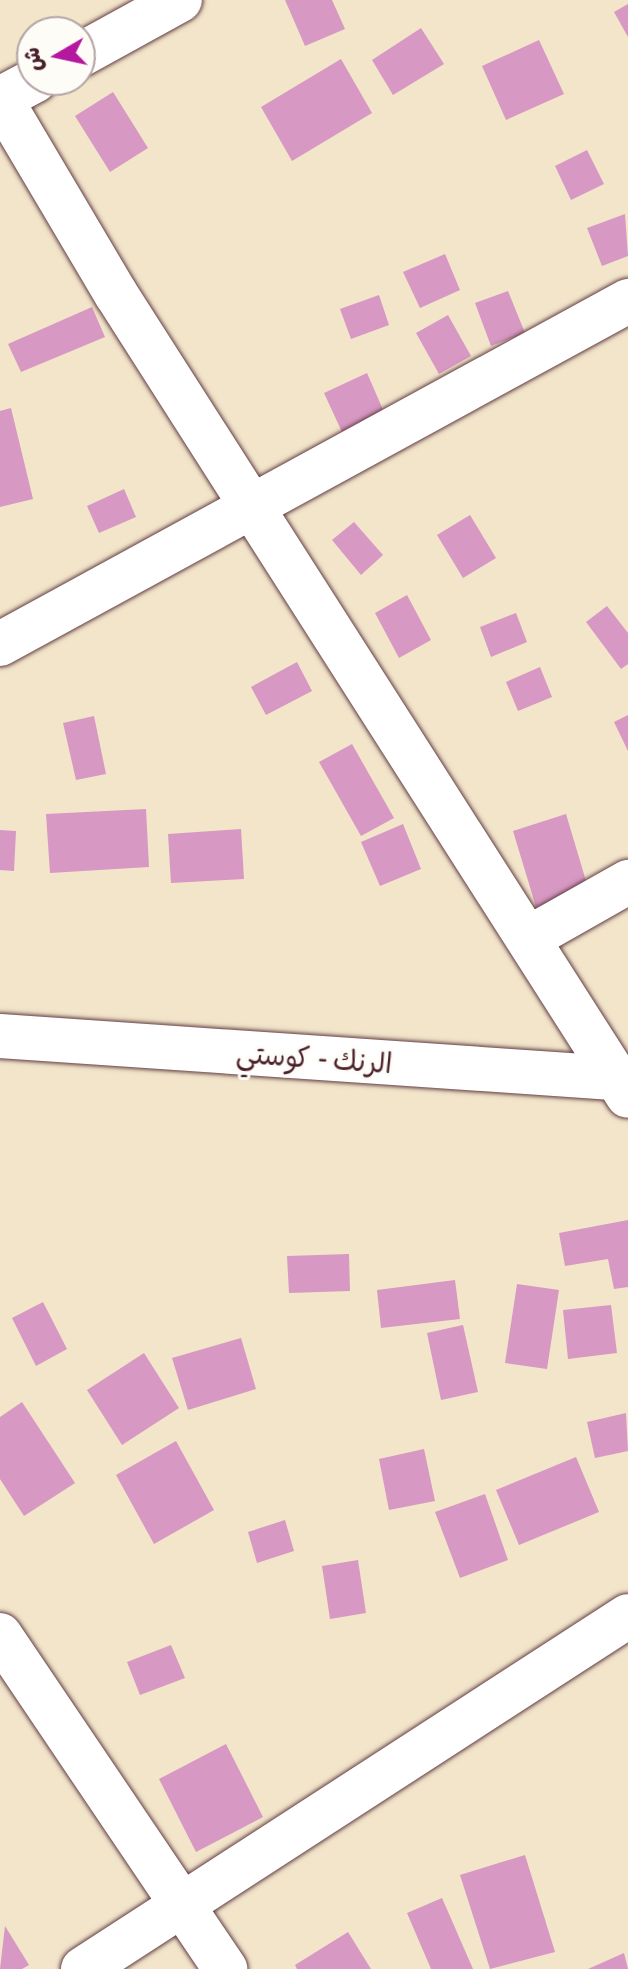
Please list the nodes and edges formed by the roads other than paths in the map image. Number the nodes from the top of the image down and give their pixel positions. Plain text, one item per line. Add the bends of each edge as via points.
1 (180, 0) edge
2 (96, 46) edge
3 (0, 99) edge
4 (628, 301) edge
5 (251, 505) junction
6 (0, 644) edge
7 (628, 882) edge
8 (529, 938) junction
9 (0, 1036) edge
10 (625, 1084) edge
11 (628, 1616) edge
12 (0, 1635) edge
13 (185, 1904) junction
14 (83, 1969) edge
15 (225, 1969) edge

1 - 2 street
3 - 5 street
4 - 5 street
5 - 6 street
5 - 8 street
7 - 8 street
8 - 10 street
9 - 10 street, الرنك - كوستي
11 - 13 street
12 - 13 street
13 - 14 street
13 - 15 street

